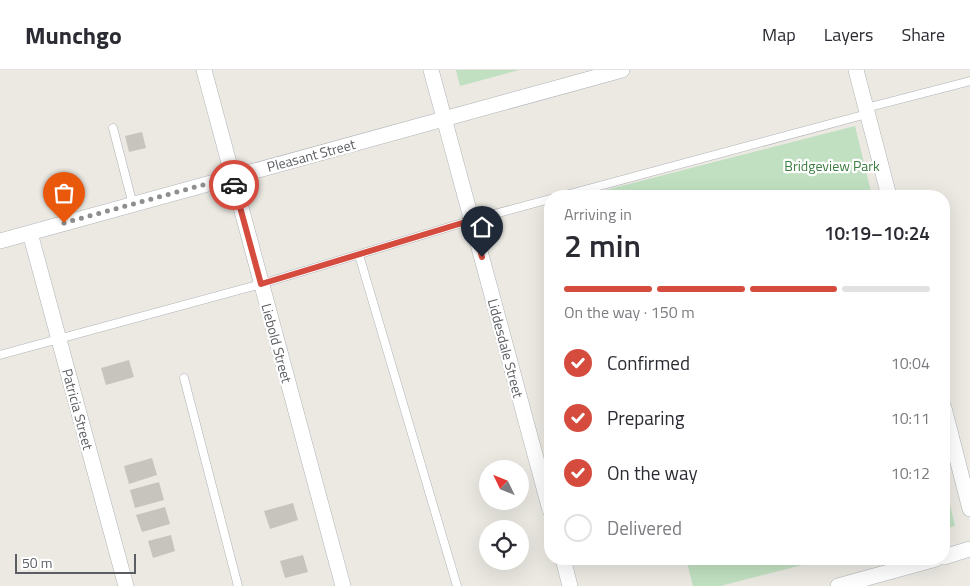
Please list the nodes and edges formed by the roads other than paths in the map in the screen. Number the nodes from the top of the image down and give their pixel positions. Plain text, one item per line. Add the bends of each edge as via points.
1 (204, 70) edge
2 (431, 70) edge
3 (622, 70) edge
4 (856, 70) edge
5 (970, 81) edge
6 (867, 111) junction
7 (444, 119) junction
8 (113, 128) dead end
9 (232, 177) junction
10 (584, 190) edge
11 (887, 190) edge
12 (544, 202) edge
13 (133, 204) junction
14 (472, 220) junction
15 (30, 233) junction
16 (0, 240) edge
17 (358, 255) junction
18 (261, 284) junction
19 (59, 338) junction
20 (0, 355) edge
21 (184, 378) dead end
22 (950, 431) edge
23 (544, 488) edge
24 (970, 509) edge
25 (970, 549) edge
26 (950, 555) edge
27 (565, 565) edge
28 (914, 565) edge
29 (126, 586) edge
30 (238, 586) edge
31 (344, 586) edge
32 (457, 586) edge
33 (570, 586) edge
34 (838, 586) edge

1 - 9 street, Liebold Street
2 - 7 street, Liddesdale Street
3 - 7 street, Pleasant Street
4 - 6 street
5 - 6 lane
6 - 10 lane
6 - 11 street
7 - 9 street, Pleasant Street
7 - 14 street, Liddesdale Street
8 - 13 lane
9 - 13 street, Pleasant Street
9 - 18 street, Liebold Street
12 - 14 lane
13 - 15 street, Pleasant Street
14 - 17 lane
14 - 23 street, Liddesdale Street
15 - 16 street, Pleasant Street
15 - 19 street, Patricia Street
17 - 18 lane
17 - 32 lane
18 - 19 lane
18 - 31 street, Liebold Street
19 - 20 lane
19 - 29 street, Patricia Street
21 - 30 lane
22 - 24 street
25 - 26 street
27 - 33 street
28 - 34 street

